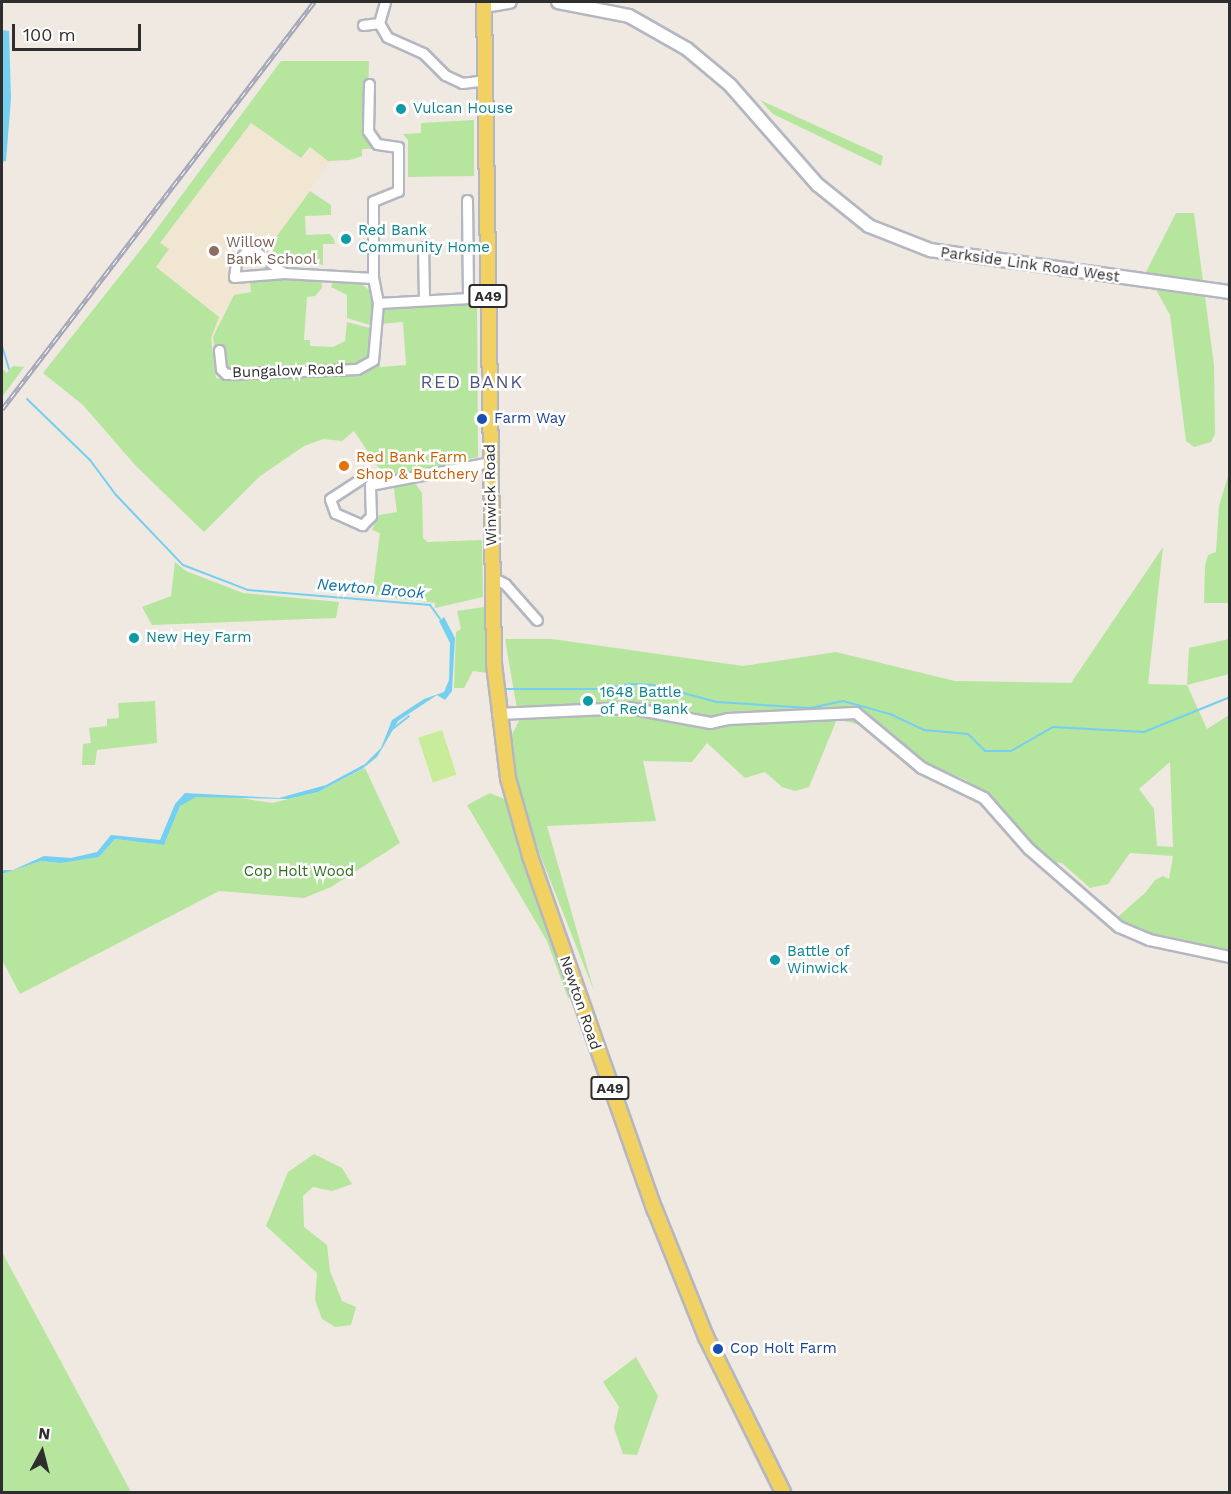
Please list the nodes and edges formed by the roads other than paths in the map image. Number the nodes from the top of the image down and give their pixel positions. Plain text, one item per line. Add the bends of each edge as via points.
1 (384, 2) edge
2 (510, 2) edge
3 (558, 2) edge
4 (484, 4) edge
5 (379, 23) junction
6 (363, 25) dead end
7 (485, 80) junction
8 (369, 84) dead end
9 (467, 200) dead end
10 (423, 248) dead end
11 (284, 273) junction
12 (373, 278) junction
13 (1230, 292) edge
14 (468, 297) junction
15 (488, 297) junction
16 (424, 299) junction
17 (378, 303) junction
18 (219, 350) dead end
19 (491, 462) junction
20 (362, 478) dead end
21 (492, 577) junction
22 (537, 620) dead end
23 (494, 664) joint
24 (498, 714) junction
25 (1230, 957) edge
26 (783, 1492) edge

1 - 5 street
2 - 4 main road
3 - 13 main road, Parkside Link Road West via 629,16 687,49 730,85 818,185 869,226 930,250
4 - 7 main road, Winwick Road / A49
5 - 6 street
5 - 7 street via 387,37 423,53 445,75 462,83
7 - 15 main road, Winwick Road / A49
8 - 12 street via 368,131 378,144 398,147 398,191 373,201
9 - 14 street
10 - 16 street
11 - 11 street via 264,275 234,277 236,263 250,247
11 - 12 street
12 - 17 street
14 - 15 street
14 - 16 street
15 - 19 main road, Winwick Road / A49
16 - 17 street
17 - 18 street, Bungalow Road via 373,360 357,369 226,374 221,369
19 - 20 street via 370,485 371,516 362,525 335,513 330,499
19 - 21 main road, Winwick Road / A49
21 - 22 street via 505,584
21 - 23 main road, Winwick Road / A49
23 - 24 main road, Newton Road / A49
24 - 25 street via 629,708 711,723 856,713 922,768 984,798 1029,849 1119,927 1149,940
24 - 26 main road, Newton Road / A49 via 521,828 618,1110 706,1337

